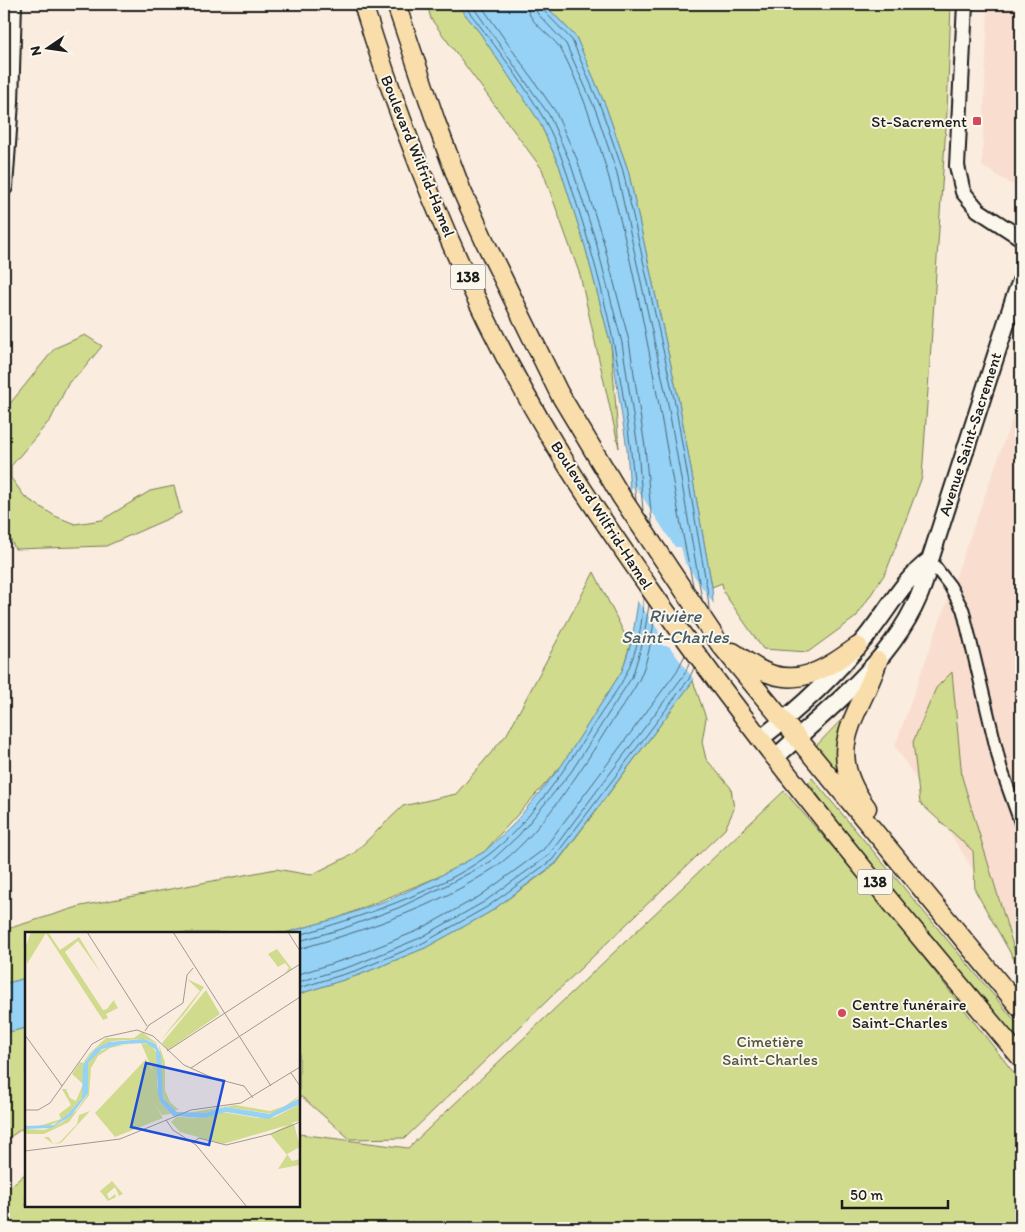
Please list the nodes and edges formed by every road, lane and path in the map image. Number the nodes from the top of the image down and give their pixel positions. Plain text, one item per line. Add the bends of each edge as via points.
1 (13, 4) edge
2 (363, 4) edge
3 (396, 4) edge
4 (965, 4) edge
5 (4, 186) edge
6 (1021, 238) edge
7 (1021, 281) edge
8 (930, 560) junction
9 (719, 643) junction
10 (858, 646) junction
11 (878, 661) junction
12 (783, 722) junction
13 (797, 737) junction
14 (760, 739) junction
15 (775, 758) junction
16 (1021, 824) edge
17 (891, 850) junction
18 (1021, 1009) edge
19 (1021, 1058) edge

1 - 5 main road
2 - 14 main road, Boulevard Wilfrid-Hamel / 138 via 404,125 463,266 524,392 611,532 711,676
3 - 9 main road, Boulevard Wilfrid-Hamel / 138 via 462,188 559,393 622,498
4 - 6 street via 957,166 963,192 978,210
7 - 8 main road, Avenue Saint-Sacrement
8 - 10 main road via 913,572
8 - 11 main road, Avenue Saint-Sacrement via 918,598
8 - 16 street via 963,610 1001,768
9 - 10 main road via 759,669 783,677 815,674
9 - 12 main road, Boulevard Wilfrid-Hamel / 138
10 - 12 main road
11 - 13 main road, Avenue Saint-Sacrement
11 - 17 main road via 871,683 850,723 845,759 851,781
12 - 13 main road, Boulevard Wilfrid-Hamel / 138
12 - 14 main road
13 - 15 main road, Avenue Saint-Sacrement
13 - 17 main road, Boulevard Wilfrid-Hamel / 138
14 - 15 main road, Boulevard Wilfrid-Hamel / 138
15 - 19 main road, Boulevard Wilfrid-Hamel / 138
17 - 18 main road, Boulevard Wilfrid-Hamel / 138

